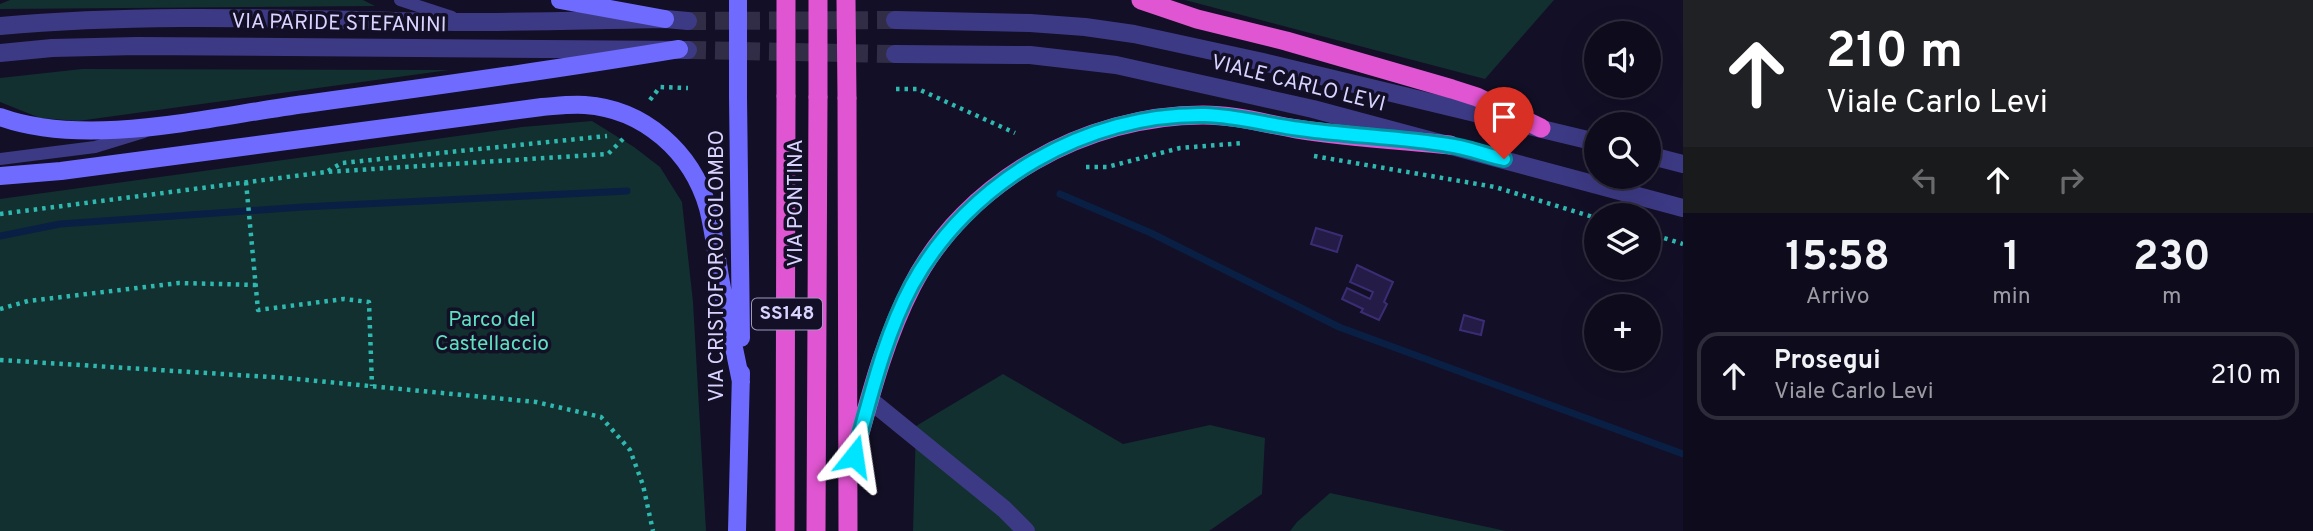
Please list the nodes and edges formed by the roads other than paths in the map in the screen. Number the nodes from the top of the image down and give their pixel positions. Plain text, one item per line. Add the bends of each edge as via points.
1 (400, 0) edge
2 (561, 0) edge
3 (738, 0) edge
4 (786, 0) edge
5 (818, 0) edge
6 (846, 0) edge
7 (1141, 0) edge
8 (665, 19) junction
9 (895, 20) tunnel mouth
10 (688, 21) tunnel mouth
11 (465, 22) junction
12 (0, 26) edge
13 (683, 50) joint
14 (0, 53) edge
15 (895, 54) tunnel mouth
16 (0, 117) edge
17 (171, 123) junction
18 (1542, 128) junction
19 (1584, 139) edge
20 (1450, 145) junction
21 (1661, 158) edge
22 (0, 159) edge
23 (1683, 164) edge
24 (0, 176) edge
25 (1683, 208) edge
26 (741, 382) junction
27 (870, 400) junction
28 (848, 477) junction
29 (737, 531) edge
30 (785, 531) edge
31 (816, 531) edge
32 (848, 531) edge
33 (1026, 531) edge

1 - 11 lane
2 - 8 main road
3 - 26 main road, VIA CRISTOFORO COLOMBO, bridge
4 - 30 highway, SS148, bridge
5 - 31 highway, VIA PONTINA / SS148, bridge
6 - 28 highway, bridge
7 - 18 highway via 1452,89
8 - 10 street
8 - 11 street, VIA PARIDE STEFANINI
9 - 18 street, VIALE CARLO LEVI via 1020,22 1115,31
11 - 12 street, VIA PARIDE STEFANINI via 141,19
13 - 14 street, VIA PARIDE STEFANINI via 137,46
13 - 17 main road
15 - 20 street, VIALE CARLO LEVI via 1089,60 1301,106
16 - 17 main road via 66,131
17 - 22 lane via 95,147
18 - 19 street, VIALE CARLO LEVI
20 - 25 street, VIALE CARLO LEVI
20 - 27 highway via 1203,115 1148,120 1059,148 1004,180 938,245 902,307
21 - 23 street
24 - 26 main road via 542,107 584,105 615,111 640,121 668,141 700,187 715,240
26 - 29 main road, VIA CRISTOFORO COLOMBO
27 - 28 highway
27 - 33 street
28 - 32 highway

